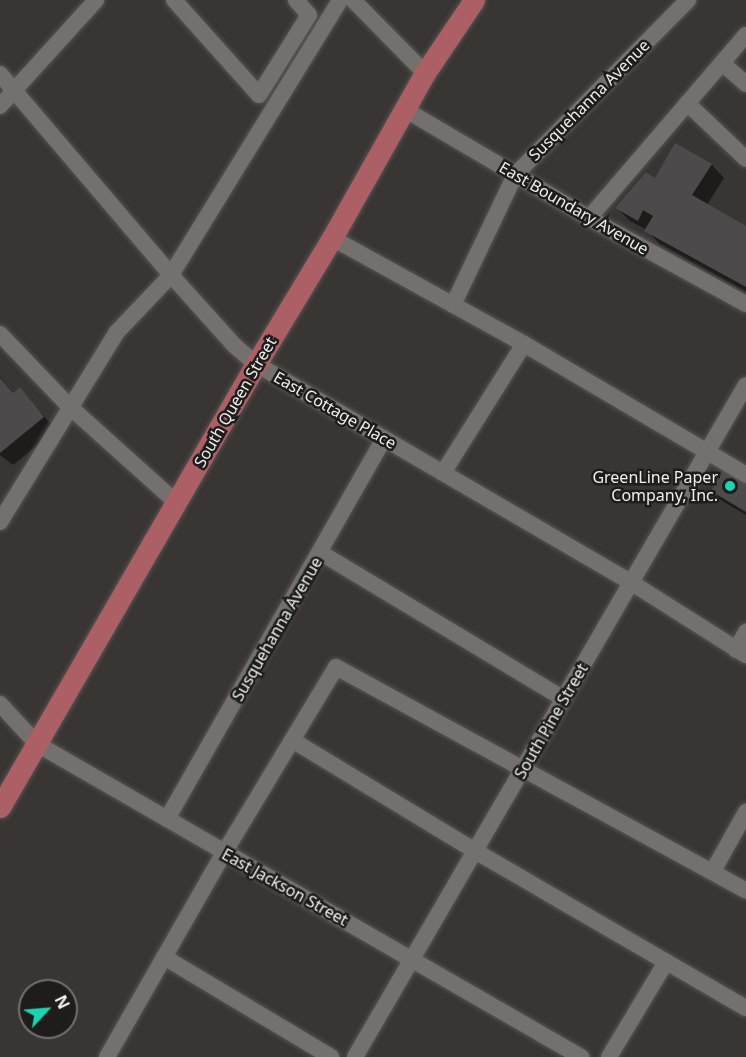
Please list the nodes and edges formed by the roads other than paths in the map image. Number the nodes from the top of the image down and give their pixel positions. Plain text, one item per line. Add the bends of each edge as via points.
1 (96, 0) edge
2 (174, 0) edge
3 (296, 0) edge
4 (340, 0) edge
5 (352, 0) edge
6 (474, 0) edge
7 (688, 0) edge
8 (746, 35) edge
9 (722, 63) junction
10 (425, 73) junction
11 (0, 74) edge
12 (746, 84) edge
13 (15, 92) junction
14 (687, 103) junction
15 (0, 106) edge
16 (404, 109) junction
17 (746, 159) edge
18 (514, 175) junction
19 (588, 218) junction
20 (333, 238) junction
21 (171, 275) junction
22 (453, 304) junction
23 (746, 304) edge
24 (0, 334) edge
25 (524, 344) junction
26 (256, 364) junction
27 (746, 385) edge
28 (70, 407) junction
29 (384, 439) junction
30 (706, 452) junction
31 (443, 473) junction
32 (746, 475) edge
33 (176, 502) junction
34 (0, 522) edge
35 (321, 553) junction
36 (632, 583) junction
37 (746, 632) edge
38 (741, 652) edge
39 (564, 699) junction
40 (0, 704) edge
41 (292, 740) junction
42 (37, 744) junction
43 (523, 769) junction
44 (0, 807) edge
45 (746, 812) edge
46 (167, 819) junction
47 (476, 851) junction
48 (224, 853) junction
49 (713, 871) junction
50 (746, 891) edge
51 (164, 957) junction
52 (411, 958) junction
53 (666, 962) junction
54 (746, 1008) edge
55 (107, 1057) edge
56 (331, 1057) edge
57 (355, 1057) edge
58 (581, 1057) edge
59 (609, 1057) edge

1 - 13 street
2 - 3 street via 259,95 309,15
4 - 21 street
5 - 10 street
6 - 10 main road, South Queen Street
7 - 18 street, Susquehanna Avenue
8 - 9 street
9 - 12 street
9 - 14 street
10 - 16 main road, South Queen Street
11 - 13 street, East Cottage Place
13 - 15 street
13 - 21 street, East Cottage Place
14 - 17 street
14 - 19 street
16 - 18 street, East Boundary Avenue
16 - 20 main road, South Queen Street
18 - 19 street, East Boundary Avenue
18 - 22 street, Susquehanna Avenue
19 - 23 street, East Boundary Avenue
20 - 22 street
20 - 26 main road, South Queen Street
21 - 26 street, East Cottage Place
21 - 28 street via 117,332
22 - 25 street
24 - 28 street
25 - 30 street
25 - 31 street
26 - 29 street, East Cottage Place
26 - 33 main road, South Queen Street
27 - 30 street, South Pine Street
28 - 33 street
28 - 34 street
29 - 31 street, East Cottage Place
29 - 35 street, Susquehanna Avenue
30 - 32 street
30 - 36 street, South Pine Street
31 - 36 street, East Cottage Place
33 - 42 main road, South Queen Street
35 - 39 street
35 - 46 street, Susquehanna Avenue
36 - 38 street, East Cottage Place
36 - 39 street, South Pine Street
37 - 38 street
39 - 43 street, South Pine Street
40 - 42 street, East Jackson Street
41 - 43 street via 336,667
41 - 47 street
41 - 48 street
42 - 44 main road, South Queen Street
42 - 46 street, East Jackson Street
43 - 47 street, South Pine Street
43 - 49 street
45 - 49 street
46 - 48 street, East Jackson Street
47 - 52 street, South Pine Street
47 - 53 street
48 - 51 street
48 - 52 street, East Jackson Street
49 - 50 street
51 - 55 street
51 - 56 street
52 - 57 street, South Pine Street
52 - 58 street, East Jackson Street
53 - 54 street
53 - 59 street

